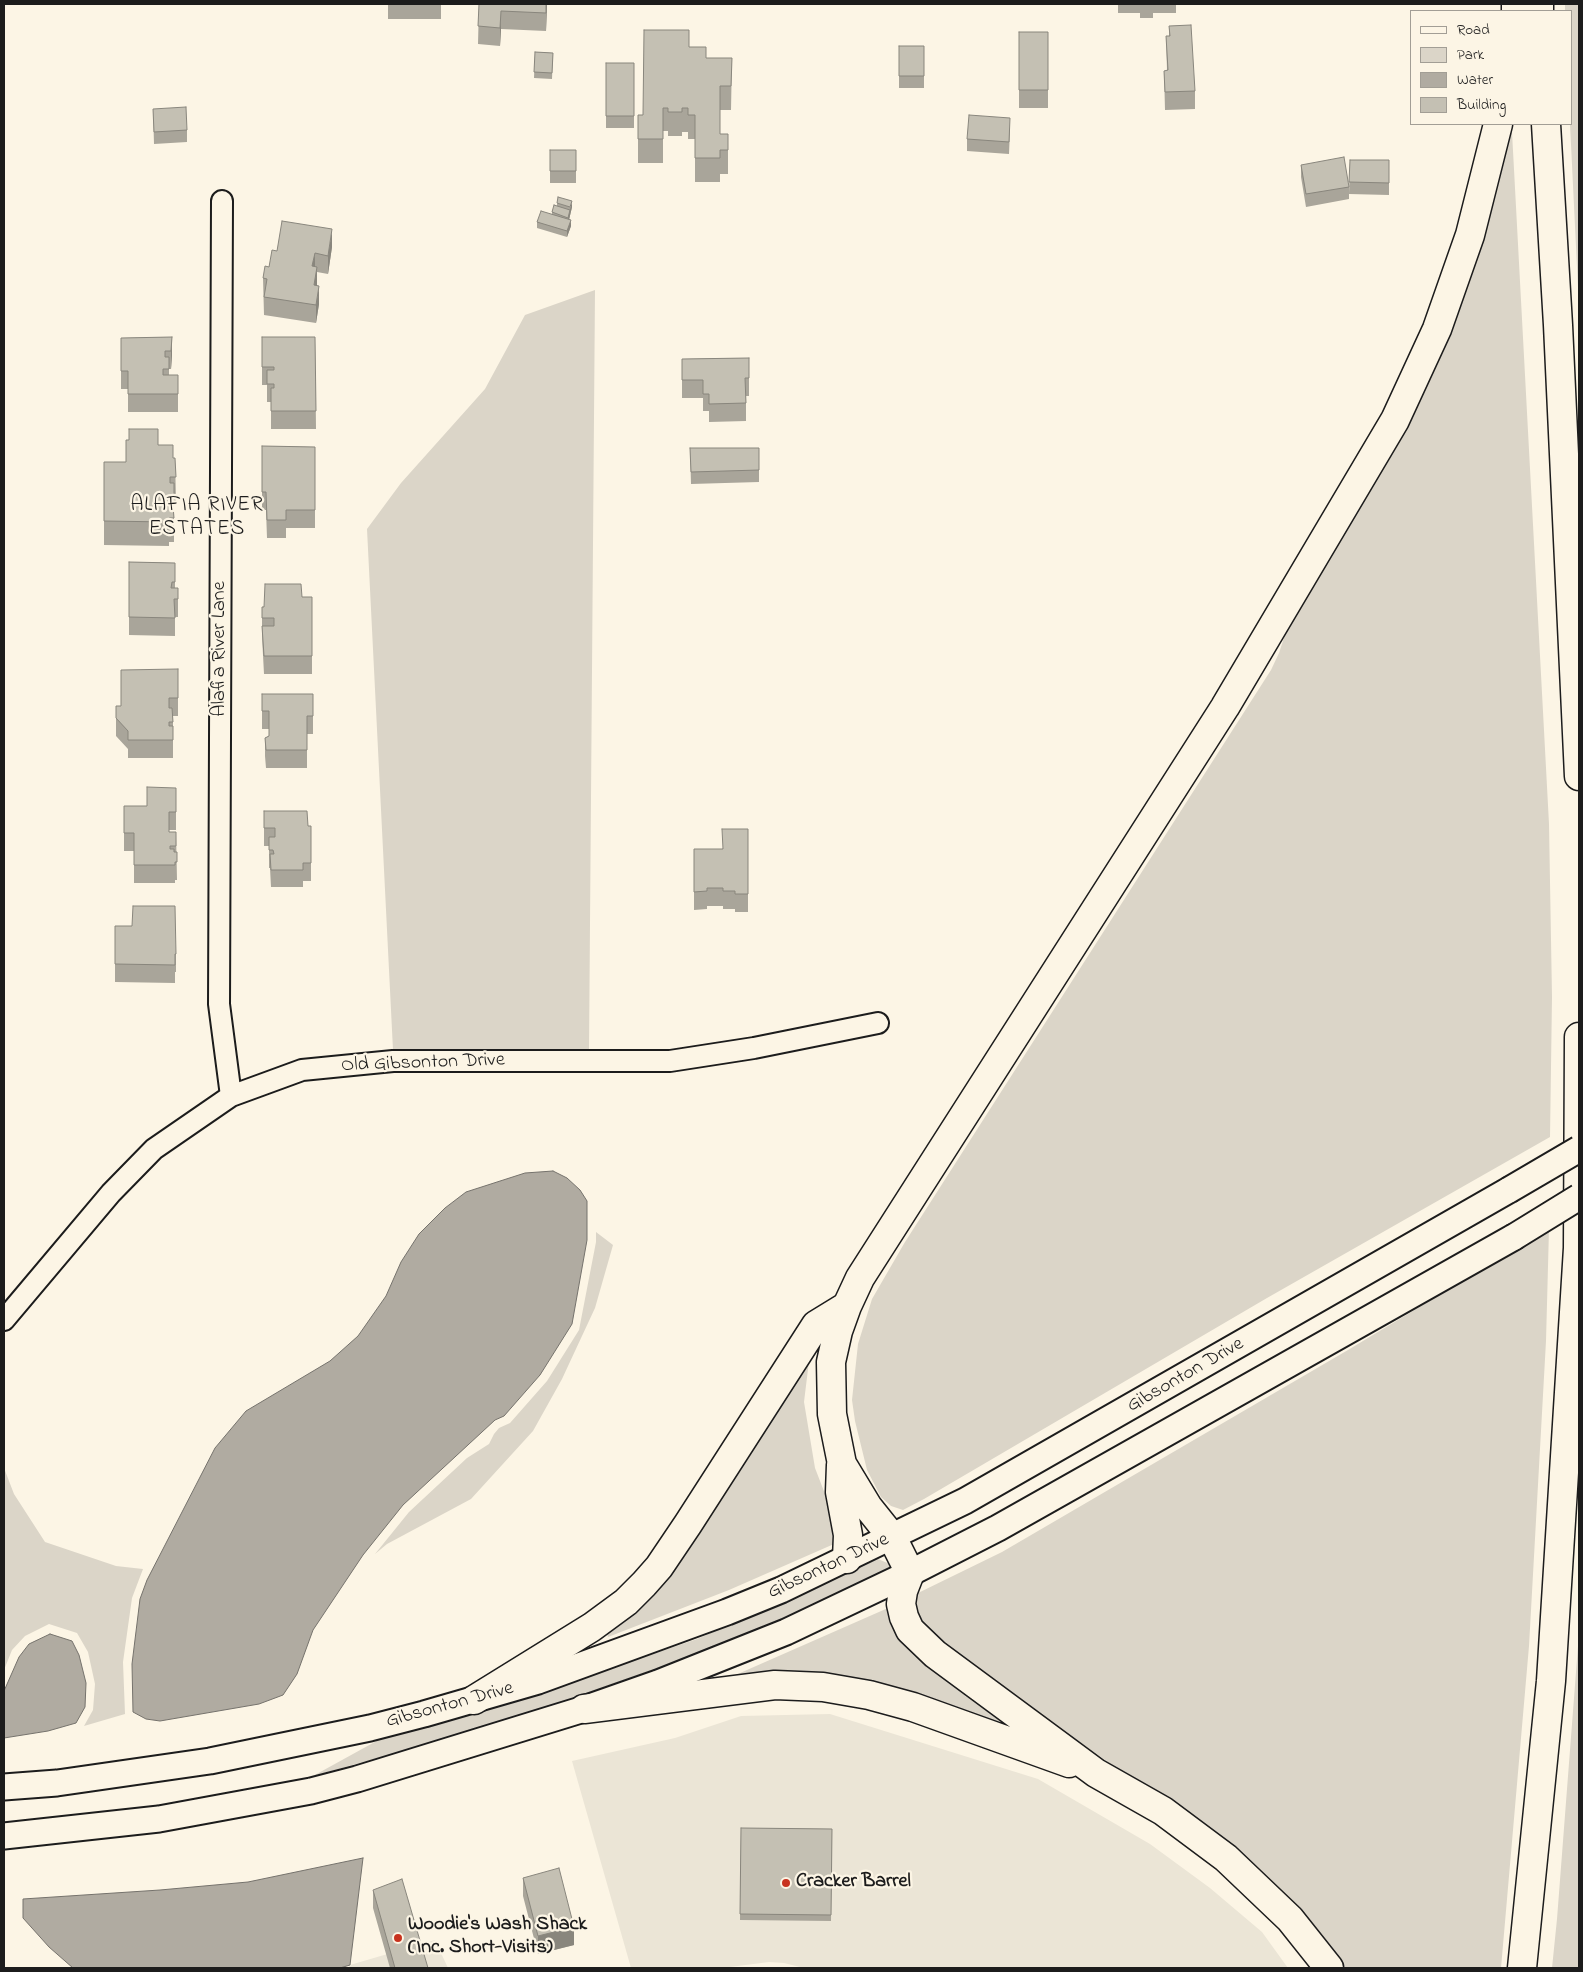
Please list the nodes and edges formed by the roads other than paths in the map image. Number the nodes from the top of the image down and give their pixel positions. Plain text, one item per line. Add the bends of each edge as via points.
1 (1498, 125) edge
2 (1546, 125) edge
3 (222, 200) dead end
4 (1579, 776) edge
5 (878, 1023) dead end
6 (1579, 1037) edge
7 (231, 1096) junction
8 (1579, 1149) edge
9 (1579, 1197) edge
10 (847, 1306) junction
11 (4, 1320) edge
12 (842, 1464) junction
13 (892, 1538) junction
14 (847, 1559) junction
15 (910, 1573) junction
16 (474, 1700) junction
17 (584, 1708) junction
18 (1096, 1773) junction
19 (4, 1788) edge
20 (4, 1836) edge
21 (1329, 1968) edge
22 (1522, 1968) edge

1 - 10 highway via 1467,244 1438,329 1395,420 1225,707 860,1278
2 - 4 highway
3 - 7 street, Alafia River Lane via 219,1004
5 - 7 street, Old Gibsonton Drive via 670,1061 393,1061 302,1070
6 - 22 highway via 1578,1248 1551,1681
7 - 11 street, Old Gibsonton Drive via 154,1149 111,1193
8 - 13 main road, Gibsonton Drive, bridge via 1069,1443
9 - 15 main road, Gibsonton Drive, bridge via 1514,1237 998,1528
10 - 12 highway via 831,1362 830,1387
10 - 16 highway via 816,1325 688,1524 644,1584 592,1627
12 - 13 highway via 868,1507
12 - 14 highway via 840,1492 848,1535
13 - 14 main road, Gibsonton Drive
13 - 15 highway
14 - 16 main road, Gibsonton Drive via 781,1590 676,1632
15 - 17 main road, Gibsonton Drive via 786,1632 658,1683
15 - 18 highway via 902,1591 901,1604 910,1630 935,1654
16 - 19 main road, Gibsonton Drive via 361,1730 210,1761
17 - 18 highway via 775,1684 823,1687 913,1707
17 - 20 main road, Gibsonton Drive via 302,1793 159,1819
18 - 21 highway via 1162,1811 1226,1858 1290,1919

